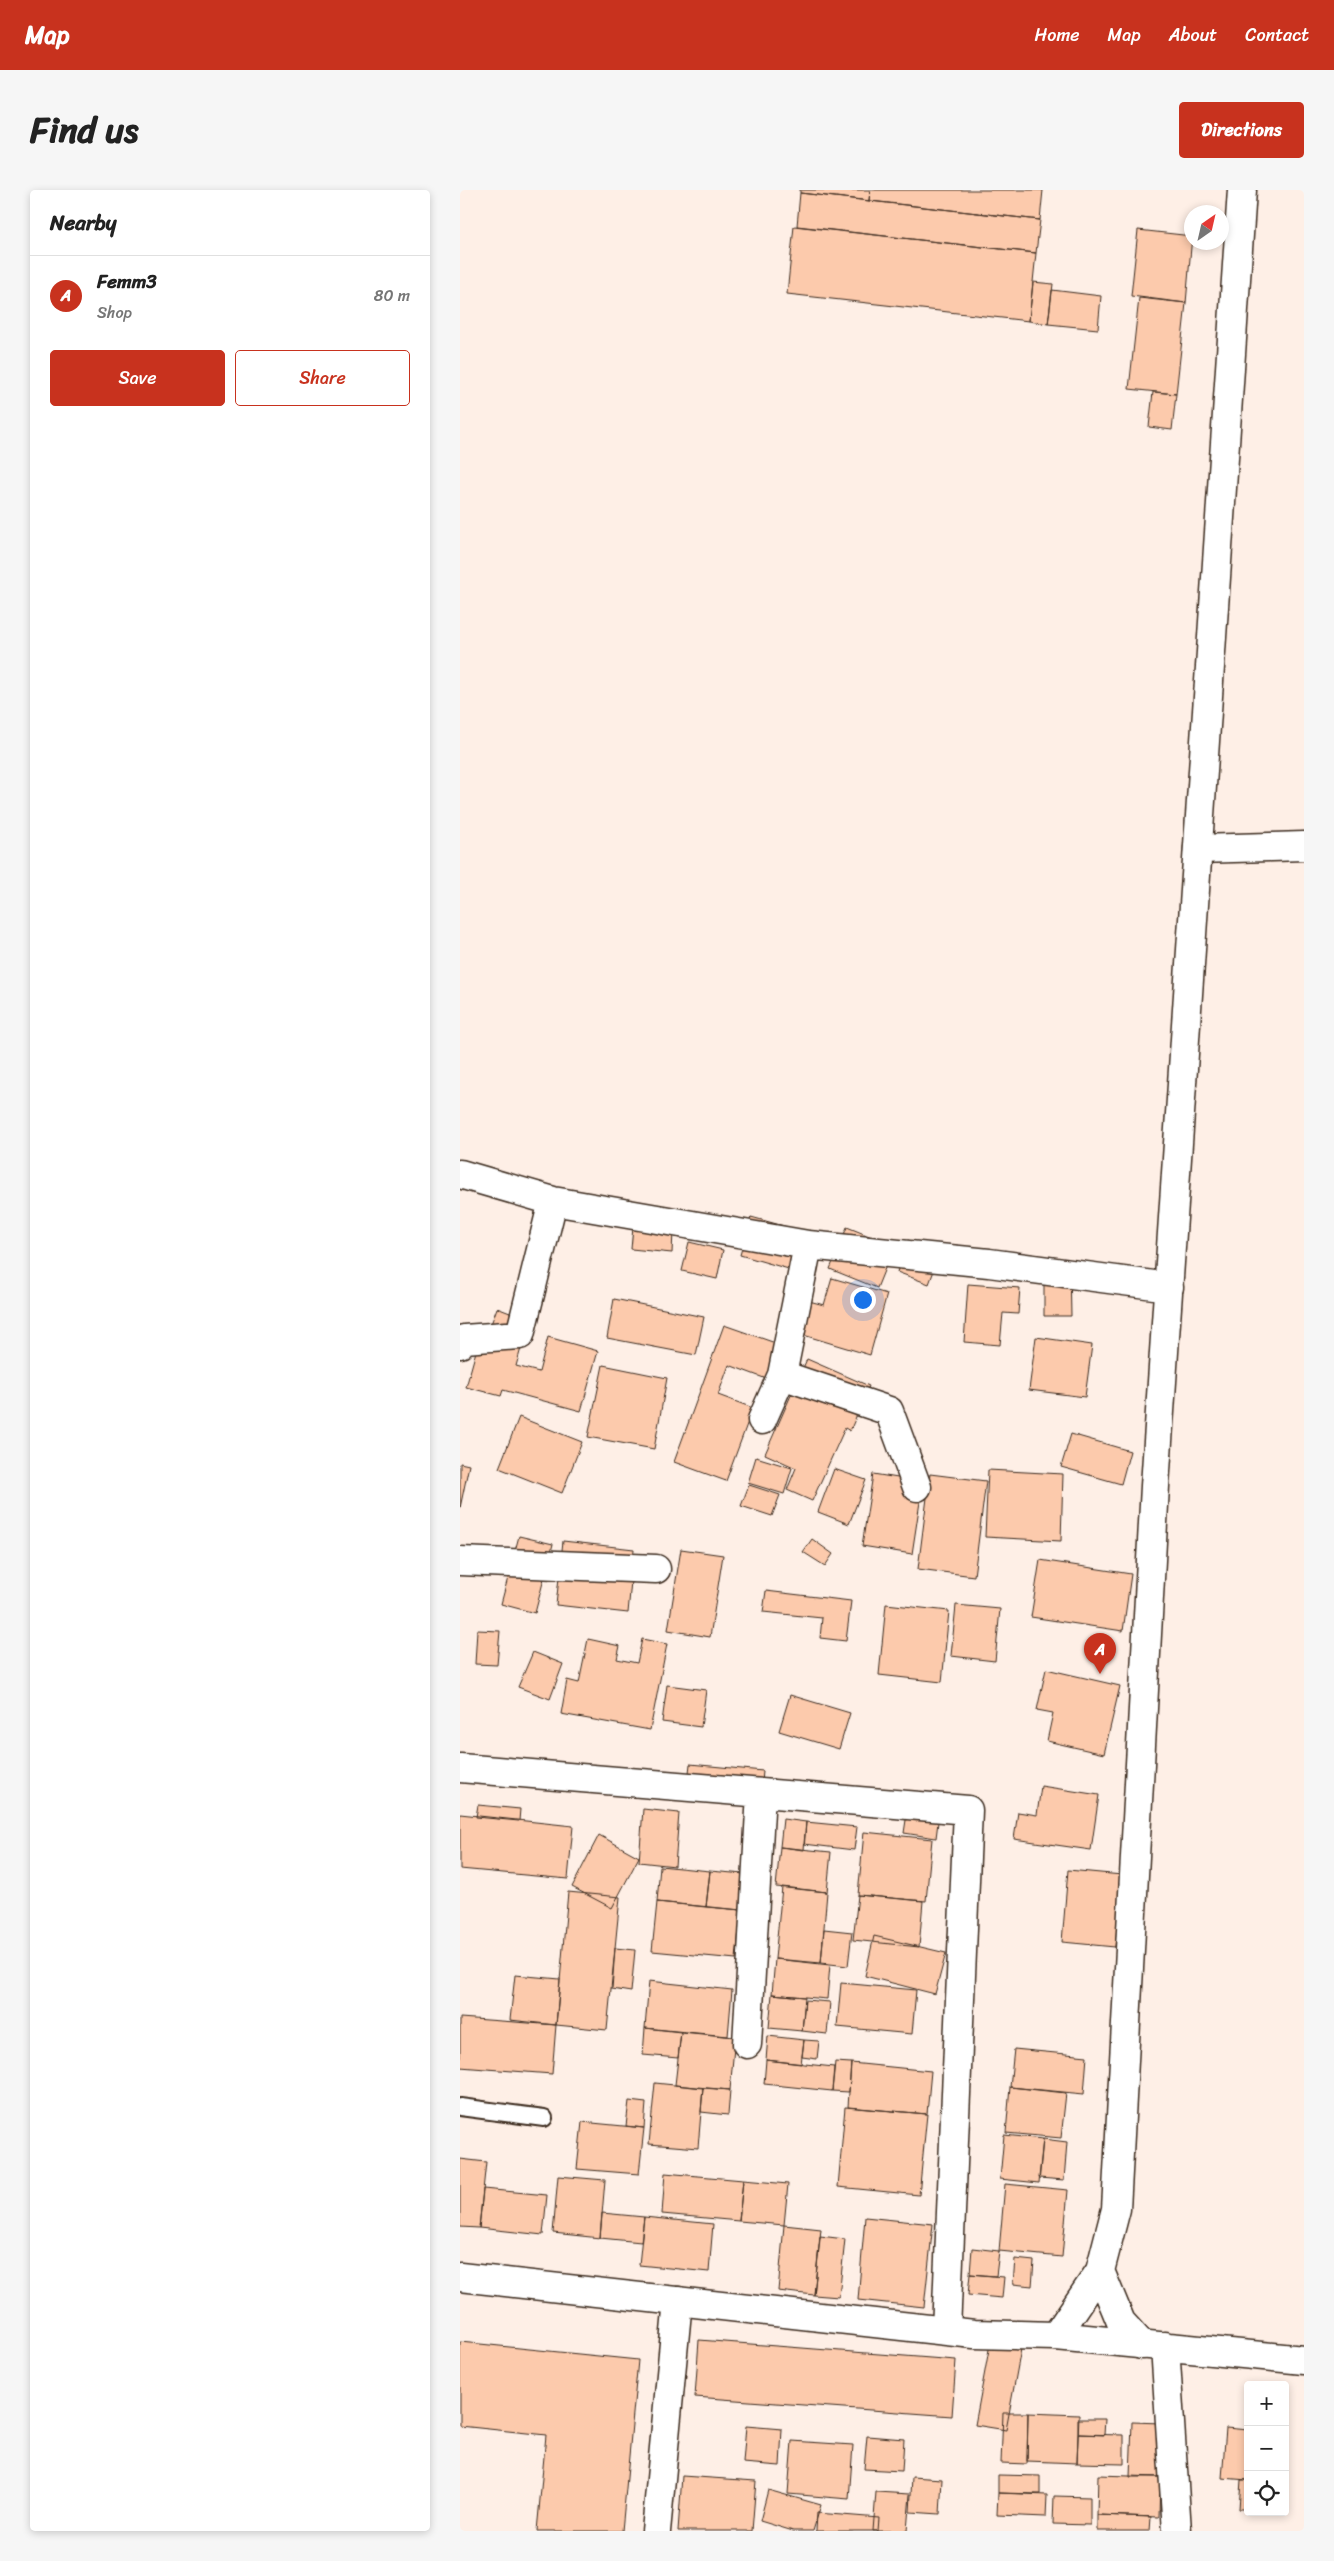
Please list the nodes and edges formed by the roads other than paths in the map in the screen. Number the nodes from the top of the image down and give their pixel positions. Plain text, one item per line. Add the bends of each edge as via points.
1 (1242, 190) edge
2 (1304, 846) edge
3 (1198, 849) junction
4 (460, 1174) edge
5 (553, 1201) junction
6 (808, 1245) junction
7 (1169, 1287) junction
8 (460, 1344) edge
9 (782, 1375) junction
10 (762, 1420) dead end
11 (917, 1487) dead end
12 (460, 1560) edge
13 (656, 1569) dead end
14 (460, 1768) edge
15 (761, 1793) junction
16 (747, 2044) dead end
17 (460, 2107) edge
18 (544, 2118) dead end
19 (1100, 2272) junction
20 (460, 2277) edge
21 (678, 2301) junction
22 (946, 2330) junction
23 (1056, 2336) junction
24 (1153, 2346) junction
25 (1304, 2360) edge
26 (656, 2531) edge
27 (1177, 2531) edge

1 - 3 street
2 - 3 street
3 - 7 street
4 - 5 street
5 - 6 street
5 - 8 street via 520,1335 464,1339
6 - 7 street via 989,1263
6 - 9 street
7 - 19 street via 1155,1486 1116,2209
9 - 10 street
9 - 11 street via 890,1411
12 - 13 street
14 - 15 street
15 - 16 street
15 - 22 street via 968,1810
17 - 18 lane
19 - 23 street
19 - 24 street via 1121,2322
20 - 21 street
21 - 22 street
21 - 26 street
22 - 23 street
23 - 24 street
24 - 25 street
24 - 27 street

